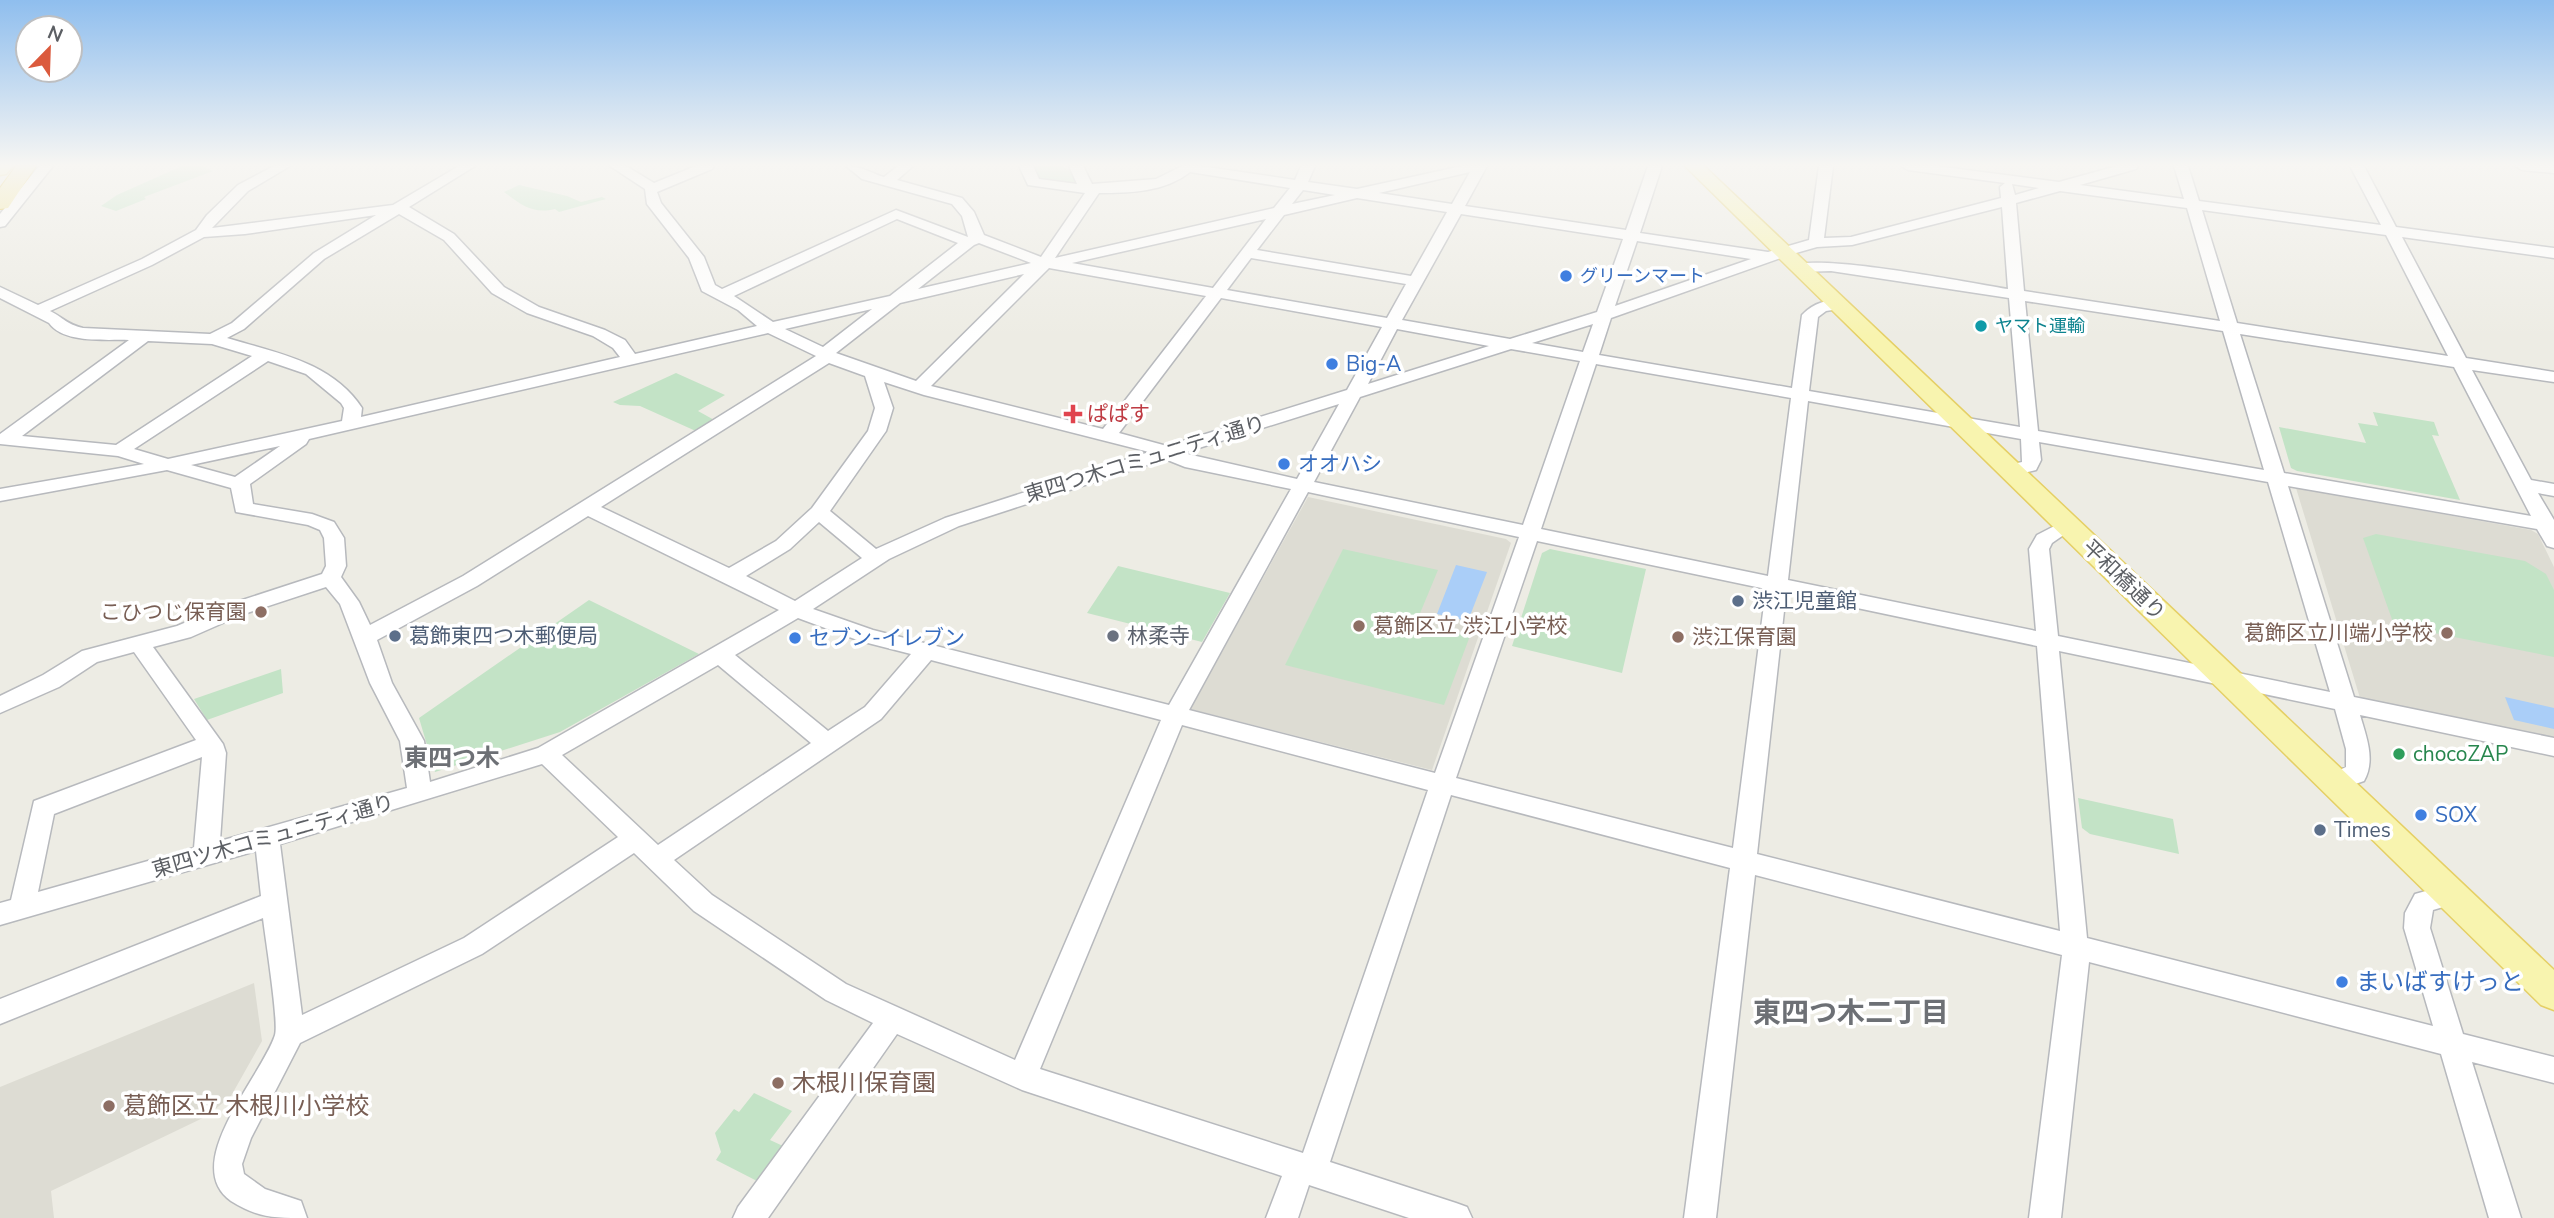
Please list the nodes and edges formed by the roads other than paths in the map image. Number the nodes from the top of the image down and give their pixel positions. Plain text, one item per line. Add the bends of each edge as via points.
1 (208, 223) edge
2 (290, 223) edge
3 (375, 223) edge
4 (425, 223) edge
5 (669, 223) edge
6 (879, 223) edge
7 (920, 223) edge
8 (972, 223) edge
9 (1072, 223) edge
10 (1228, 223) edge
11 (1270, 223) edge
12 (1449, 223) edge
13 (1550, 223) edge
14 (1635, 223) edge
15 (1749, 223) edge
16 (1818, 223) edge
17 (1914, 223) edge
18 (2010, 223) edge
19 (2198, 223) edge
20 (2329, 223) edge
21 (2387, 223) edge
22 (2391, 231) junction
23 (201, 233) junction
24 (1631, 235) junction
25 (974, 240) junction
26 (1815, 243) junction
27 (1246, 253) junction
28 (2554, 253) edge
29 (1784, 259) junction
30 (1044, 263) junction
31 (1416, 281) junction
32 (0, 292) edge
33 (1217, 292) junction
34 (2016, 294) junction
35 (723, 295) junction
36 (899, 297) junction
37 (1839, 305) junction
38 (37, 311) junction
39 (1604, 315) junction
40 (1393, 322) junction
41 (2230, 327) junction
42 (770, 328) junction
43 (146, 335) junction
44 (213, 339) junction
45 (1513, 344) junction
46 (265, 355) junction
47 (826, 355) junction
48 (1590, 357) junction
49 (630, 359) junction
50 (2462, 363) junction
51 (873, 373) junction
52 (2554, 377) edge
53 (919, 388) junction
54 (1354, 391) junction
55 (1800, 394) junction
56 (1961, 422) junction
57 (351, 423) junction
58 (309, 433) junction
59 (1108, 435) junction
60 (2030, 435) junction
61 (3, 439) edge
62 (119, 451) junction
63 (1166, 452) junction
64 (169, 464) junction
65 (2011, 470) junction
66 (2278, 479) junction
67 (238, 484) junction
68 (2525, 485) junction
69 (1301, 486) junction
70 (2554, 490) edge
71 (0, 495) edge
72 (585, 507) junction
73 (819, 512) junction
74 (2068, 525) junction
75 (2549, 525) edge
76 (1530, 533) junction
77 (2554, 542) edge
78 (875, 558) junction
79 (730, 576) junction
80 (330, 578) junction
81 (1778, 584) junction
82 (796, 610) junction
83 (365, 637) junction
84 (2048, 640) junction
85 (140, 645) junction
86 (926, 652) junction
87 (720, 654) junction
88 (2226, 678) junction
89 (2345, 703) junction
90 (0, 705) edge
91 (1175, 714) junction
92 (211, 744) junction
93 (828, 744) junction
94 (2554, 747) edge
95 (546, 754) junction
96 (2335, 782) junction
97 (1444, 784) junction
98 (420, 793) junction
99 (267, 838) junction
100 (635, 839) junction
101 (206, 855) junction
102 (656, 859) junction
103 (1745, 862) junction
104 (2451, 895) junction
105 (274, 902) junction
106 (11, 911) edge
107 (2076, 946) junction
108 (2554, 994) edge
109 (0, 1012) edge
110 (892, 1019) junction
111 (290, 1034) junction
112 (2451, 1044) junction
113 (2554, 1070) edge
114 (1022, 1077) junction
115 (1306, 1169) junction
116 (291, 1218) edge
117 (749, 1218) edge
118 (1282, 1218) edge
119 (1456, 1218) edge
120 (1700, 1218) edge
121 (2045, 1218) edge
122 (2505, 1218) edge

1 - 23 street
2 - 23 street
3 - 44 street via 319,256 238,326
4 - 49 street via 449,237 498,290 533,310 599,332 619,344
5 - 35 street via 696,257 708,288
6 - 35 street
7 - 25 street
8 - 25 street
9 - 30 street
10 - 30 street
11 - 27 street
12 - 31 street
13 - 24 street
14 - 24 street
15 - 29 main road, 平和橋通り
16 - 26 street
17 - 26 street, 東四つ木コミュニティ通り via 1852,241
18 - 34 street
19 - 41 street
20 - 22 street
21 - 22 street
22 - 28 street
22 - 50 street
23 - 38 street
24 - 29 street
24 - 39 street
25 - 30 street
25 - 36 street
26 - 29 street, 東四つ木コミュニティ通り
27 - 31 street
27 - 33 street
29 - 34 street
29 - 37 main road, 平和橋通り
29 - 39 street, 東四つ木コミュニティ通り
30 - 33 street
30 - 36 street
30 - 53 street
31 - 40 street
32 - 38 street
33 - 40 street
33 - 59 street
34 - 41 street
34 - 60 street
35 - 42 street
36 - 42 street
36 - 47 street
37 - 55 street via 1822,307 1810,315
37 - 56 main road, 平和橋通り
38 - 43 street via 60,327 82,333
39 - 45 street, 東四つ木コミュニティ通り
39 - 48 street
40 - 45 street
40 - 54 street
41 - 50 street
41 - 66 street
42 - 47 street
42 - 49 street
43 - 44 street
43 - 61 street
44 - 46 street
45 - 48 street
45 - 54 street, 東四つ木コミュニティ通り
46 - 57 street via 312,370 348,400 353,408
46 - 62 street
47 - 51 street
47 - 72 street
48 - 55 street
48 - 76 street
49 - 57 street
50 - 52 street
50 - 68 street
51 - 53 street
51 - 73 street via 884,408 877,432
53 - 59 street
54 - 63 street, 東四つ木コミュニティ通り
54 - 69 street
55 - 56 street
55 - 81 street
56 - 60 street
56 - 65 main road, 平和橋通り
57 - 58 street
58 - 64 street
58 - 67 street
59 - 63 street
60 - 65 street via 2029,466
60 - 66 street
61 - 62 street
62 - 64 street
63 - 69 street via 1185,461
63 - 78 street, 東四つ木コミュニティ通り via 952,522
64 - 67 street
64 - 71 street
65 - 74 main road, 平和橋通り
66 - 75 street
66 - 89 street
67 - 80 street via 243,488 243,508 312,520 327,527 334,538 336,566
68 - 70 street
68 - 75 street
69 - 76 street
69 - 91 street
72 - 79 street
72 - 83 street via 470,581
73 - 78 street
73 - 79 street via 783,545
74 - 84 street via 2040,543
74 - 88 main road, 平和橋通り
75 - 77 street
76 - 81 street
76 - 97 street
78 - 82 street, 東四つ木コミュニティ通り
79 - 82 street
80 - 83 street via 349,603
80 - 85 street
81 - 84 street
81 - 103 street
82 - 86 street
82 - 87 street, 東四つ木コミュニティ通り
83 - 98 street via 381,683 412,741
84 - 88 street
84 - 107 street
85 - 90 street via 90,656
85 - 92 street
86 - 91 street
86 - 93 street via 873,713
87 - 93 street
87 - 95 street, 東四つ木コミュニティ通り
88 - 89 street
88 - 96 main road, 平和橋通り
89 - 94 street
89 - 96 street via 2359,767 2356,775
91 - 97 street
91 - 114 street
92 - 101 street
92 - 106 street via 43,808
93 - 102 street
95 - 98 street, 東四ツ木コミュニティ通り
95 - 100 street
96 - 104 main road, 平和橋通り
97 - 103 street
97 - 115 street
98 - 99 street, 東四ツ木コミュニティ通り
99 - 101 street, 東四ツ木コミュニティ通り
99 - 105 street
100 - 102 street
100 - 111 street via 473,946
101 - 106 street, 東四ツ木コミュニティ通り
102 - 110 street via 703,903 836,992
103 - 107 street
103 - 120 street
104 - 108 main road, 平和橋通り
104 - 112 street via 2424,902 2417,928
105 - 109 street
105 - 111 street
107 - 112 street
107 - 121 street
110 - 114 street
110 - 117 street
111 - 116 street via 238,1133 227,1164 231,1183 257,1201 290,1212
112 - 113 street
112 - 122 street
114 - 115 street
115 - 118 street
115 - 119 street

